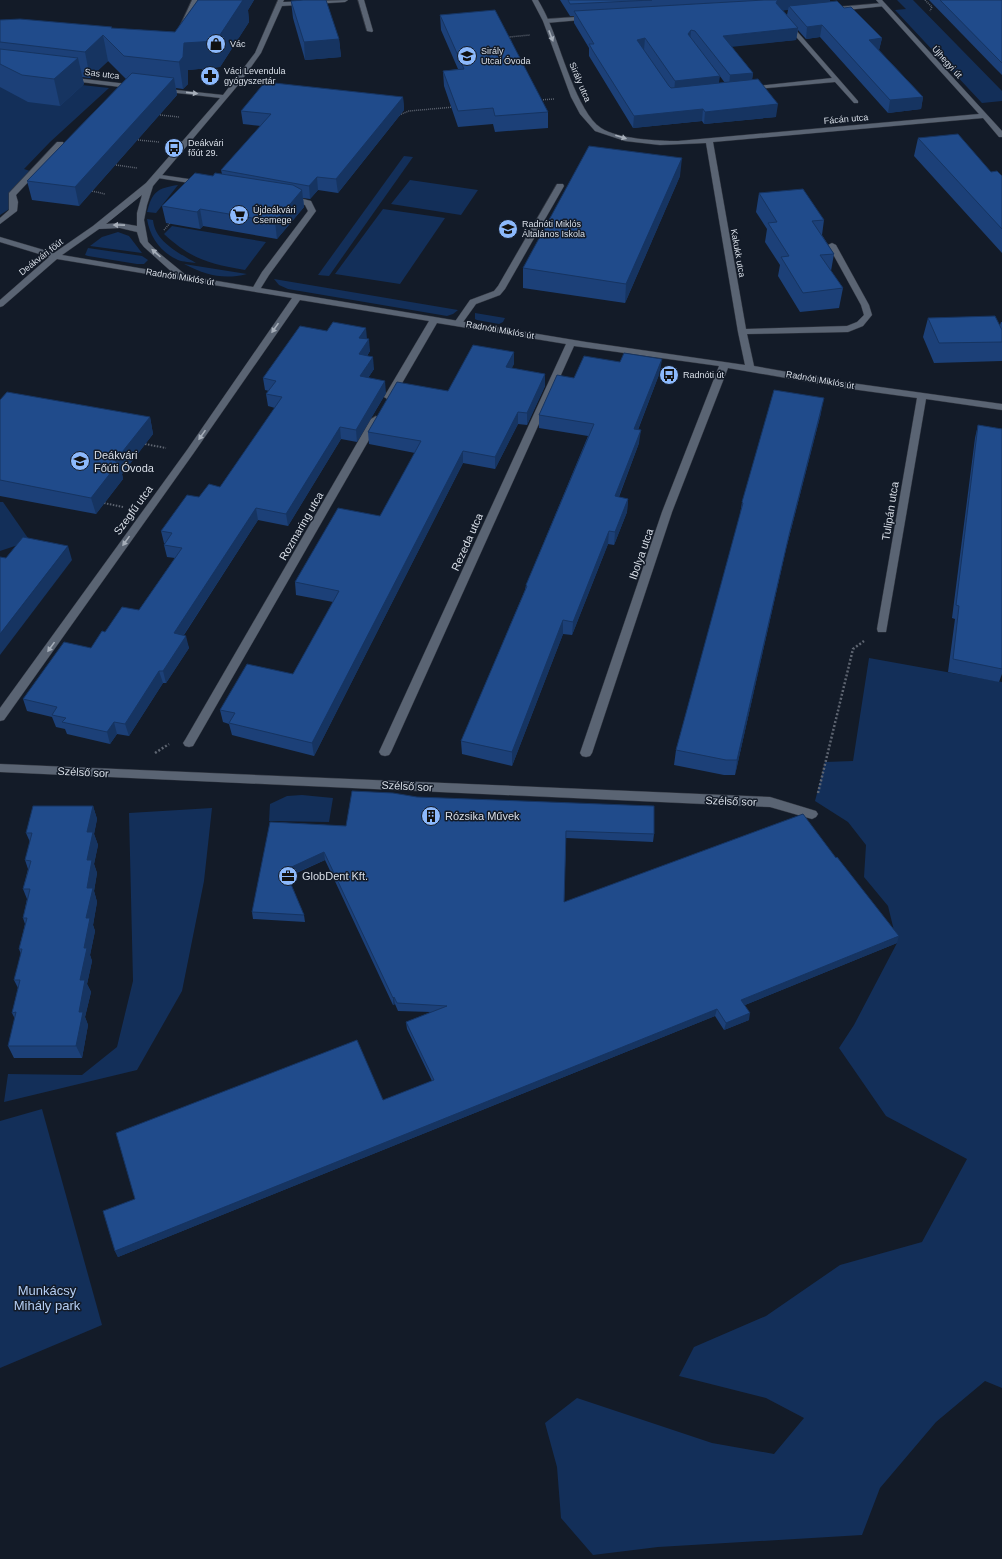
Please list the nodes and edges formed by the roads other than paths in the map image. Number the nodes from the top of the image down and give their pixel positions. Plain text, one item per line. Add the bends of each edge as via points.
1 (195, 0) edge
2 (345, 0) edge
3 (360, 0) edge
4 (535, 0) edge
5 (280, 2) edge
6 (881, 3) edge
7 (832, 10) edge
8 (779, 14) edge
9 (600, 18) edge
10 (546, 21) junction
11 (370, 31) dead end
12 (180, 34) edge
13 (58, 78) edge
14 (837, 80) junction
15 (742, 90) edge
16 (225, 97) junction
17 (856, 102) dead end
18 (984, 116) junction
19 (1002, 135) edge
20 (709, 141) junction
21 (60, 144) dead end
22 (158, 176) junction
23 (149, 185) junction
24 (213, 185) edge
25 (560, 186) dead end
26 (282, 196) edge
27 (0, 222) edge
28 (96, 228) junction
29 (141, 231) junction
30 (0, 239) edge
31 (832, 245) dead end
32 (55, 256) junction
33 (186, 278) junction
34 (256, 289) junction
35 (298, 296) junction
36 (0, 304) edge
37 (434, 320) junction
38 (458, 323) junction
39 (742, 332) junction
40 (571, 342) junction
41 (724, 364) junction
42 (750, 368) junction
43 (922, 396) junction
44 (1002, 408) edge
45 (882, 629) dead end
46 (0, 717) edge
47 (191, 740) road end
48 (386, 752) dead end
49 (586, 753) dead end
50 (0, 768) edge
51 (812, 814) road end

1 - 12 street
2 - 5 street
3 - 11 street
4 - 10 street, Sirály utca
5 - 16 street, Deákvári főút via 258,53
6 - 7 street
6 - 18 street, Újhegyi út
8 - 14 street
9 - 10 street
10 -> 20 street, Sirály utca via 574,97 598,129 625,139 660,143
13 -> 16 street, Sas utca
14 - 15 street
14 - 17 street
16 - 22 street, Deákvári főút
18 - 19 street, Újhegyi út
18 - 20 street, Fácán utca
20 - 39 street, Kakukk utca
21 - 27 street via 12,195 13,211
22 - 23 street, Deákvári főút
22 - 24 street
23 - 28 street, Deákvári főút
23 - 29 street, Deákvári főút via 142,211
25 - 38 street via 502,287 497,292 473,302
26 - 34 street via 308,203 312,211
29 -> 28 street, Deákvári főút via 132,226 122,225
28 - 32 street, Deákvári főút
33 -> 29 street, Deákvári főút via 144,243
30 - 32 street, Radnóti Miklós út
31 - 39 street via 865,304 868,316 860,324 830,330
32 - 33 street, Radnóti Miklós út
32 - 36 street, Deákvári főút
33 - 34 street, Radnóti Miklós út
34 - 35 street, Radnóti Miklós út
35 - 37 street, Radnóti Miklós út
35 -> 46 street, Szegfű utca
37 - 38 street, Radnóti Miklós út
37 - 47 street, Rozmaring utca
38 - 40 street, Radnóti Miklós út
39 - 42 street, Kakukk utca
40 - 41 street, Radnóti Miklós út
40 - 48 street, Rezeda utca
41 - 42 street, Radnóti Miklós út
41 - 49 street, Ibolya utca via 667,512
42 - 43 street, Radnóti Miklós út
43 - 44 street, Radnóti Miklós út
43 - 45 street, Tulipán utca
50 - 51 street, Szélső sor via 770,802

